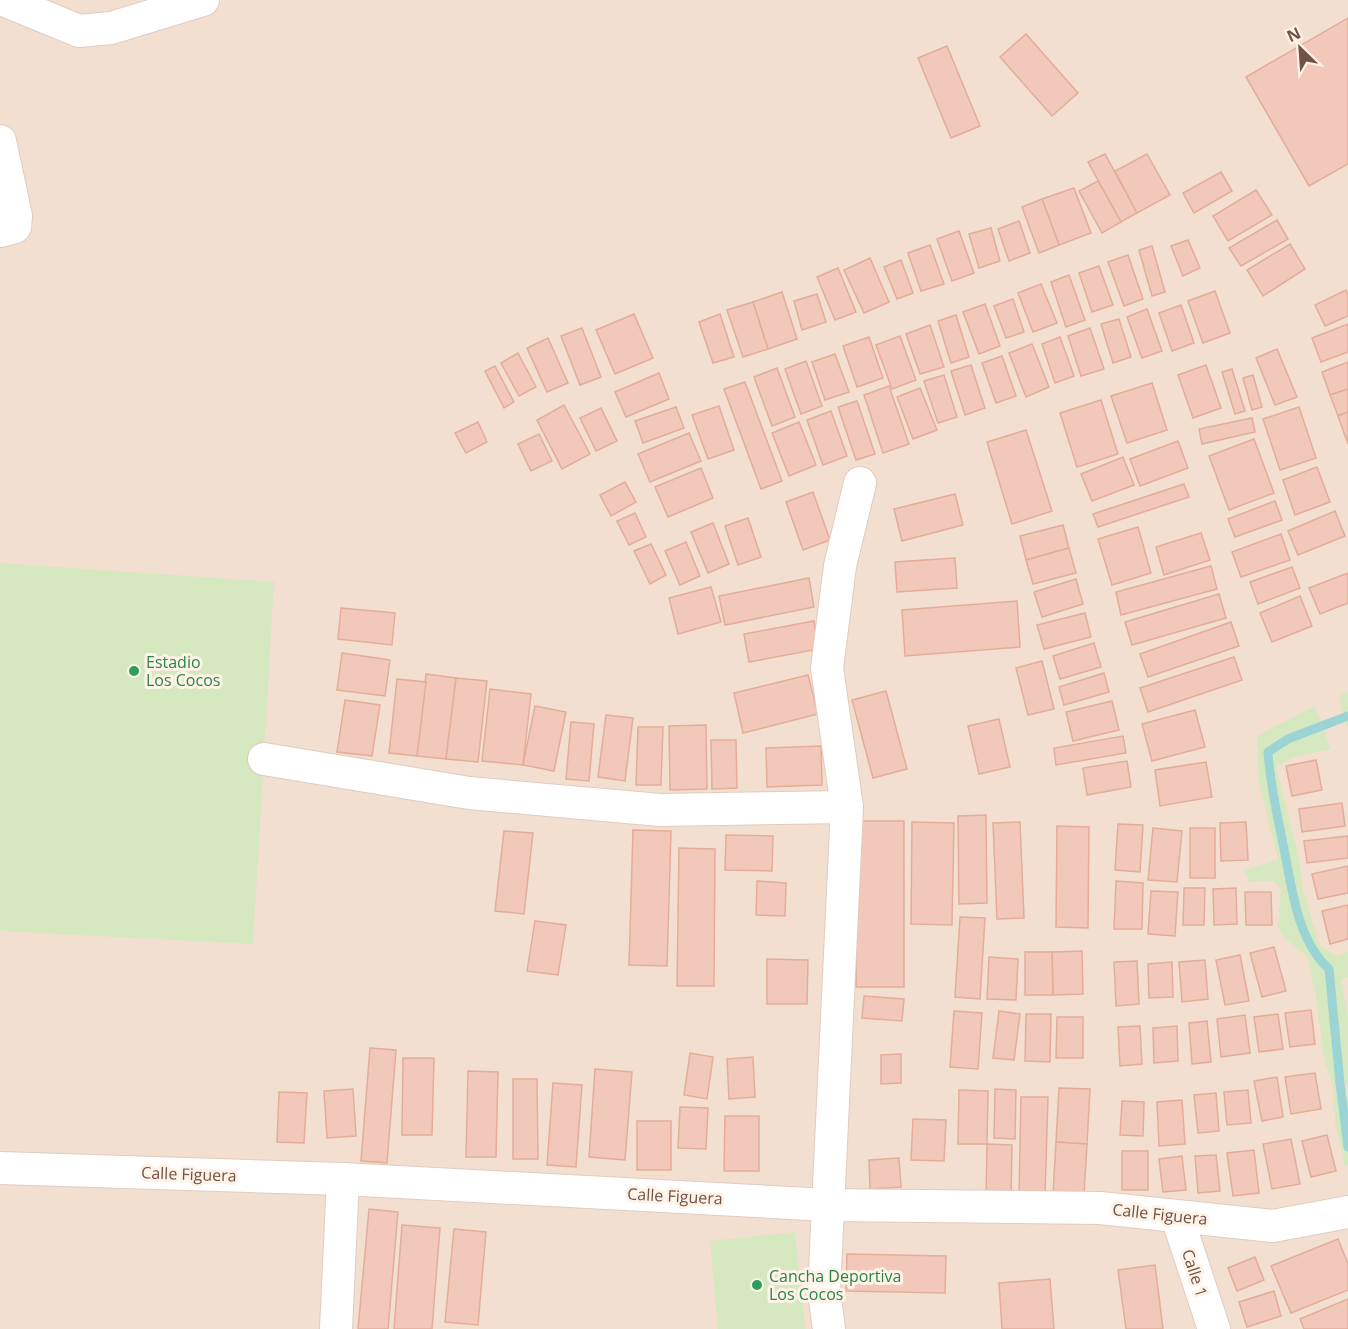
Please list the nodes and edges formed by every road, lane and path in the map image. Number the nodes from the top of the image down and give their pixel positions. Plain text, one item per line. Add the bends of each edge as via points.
1 (4, 0) edge
2 (203, 0) edge
3 (0, 141) edge
4 (0, 231) edge
5 (860, 483) dead end
6 (264, 759) dead end
7 (847, 807) junction
8 (0, 1168) edge
9 (343, 1179) junction
10 (829, 1205) junction
11 (1348, 1212) edge
12 (1177, 1216) junction
13 (336, 1329) edge
14 (829, 1329) edge
15 (1214, 1329) edge

1 - 2 street via 79,31 111,28
3 - 4 street via 16,216 15,227
5 - 7 street via 840,566 827,668
6 - 7 street via 469,793 649,809
7 - 10 street
8 - 9 street, Calle Figuera
9 - 10 street, Calle Figuera
9 - 13 street
10 - 12 street, Calle Figuera via 1100,1208
10 - 14 street via 824,1291
11 - 12 street, Calle Figuera via 1273,1226
12 - 15 street, Calle 1

